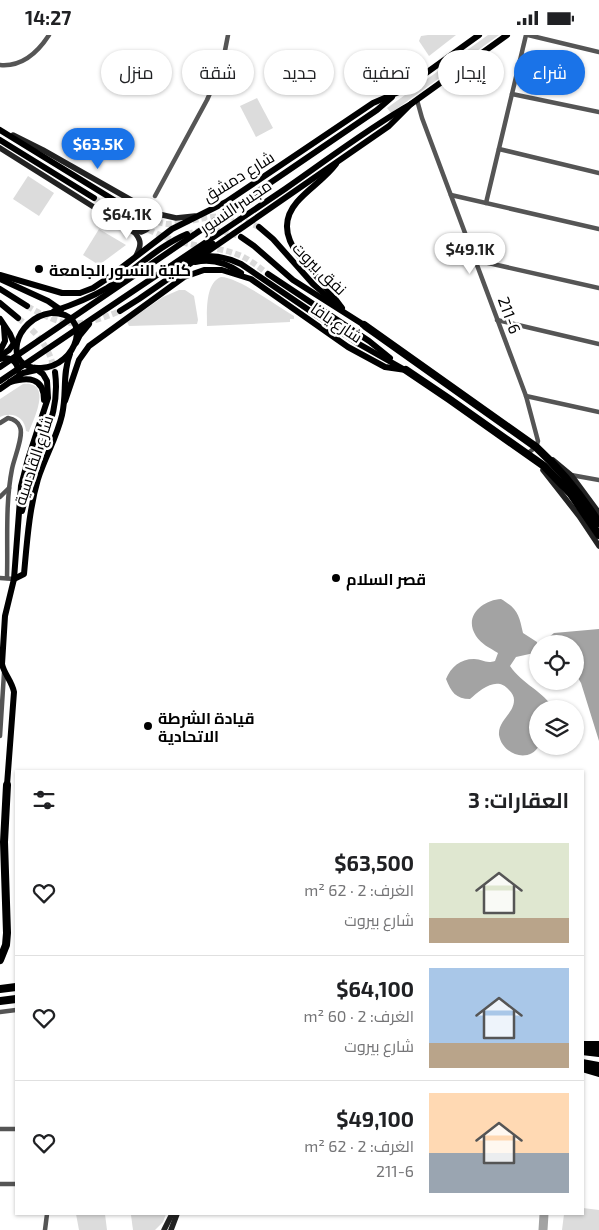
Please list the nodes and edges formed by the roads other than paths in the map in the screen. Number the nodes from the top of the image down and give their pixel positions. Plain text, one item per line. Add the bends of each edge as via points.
1 (49, 35) edge
2 (228, 35) edge
3 (479, 35) edge
4 (507, 35) edge
5 (527, 35) edge
6 (599, 52) edge
7 (0, 65) edge
8 (428, 72) edge
9 (512, 94) junction
10 (391, 95) edge
11 (396, 95) edge
12 (414, 102) junction
13 (599, 112) edge
14 (0, 130) edge
15 (0, 140) edge
16 (0, 148) edge
17 (499, 149) junction
18 (339, 159) junction
19 (599, 173) edge
20 (451, 195) junction
21 (154, 196) dead end
22 (94, 197) tunnel mouth
23 (486, 203) junction
24 (138, 204) junction
25 (140, 216) tunnel mouth
26 (197, 216) junction
27 (120, 222) junction
28 (259, 227) tunnel mouth
29 (599, 229) edge
30 (187, 234) tunnel mouth
31 (230, 236) junction
32 (241, 237) tunnel mouth
33 (134, 258) junction
34 (475, 260) junction
35 (191, 263) junction
36 (165, 268) junction
37 (268, 274) tunnel mouth
38 (0, 275) edge
39 (0, 279) edge
40 (251, 279) junction
41 (107, 285) junction
42 (599, 288) edge
43 (0, 289) edge
44 (92, 293) junction
45 (72, 294) junction
46 (38, 297) junction
47 (78, 302) junction
48 (0, 303) edge
49 (27, 306) tunnel mouth
50 (342, 308) junction
51 (60, 309) junction
52 (120, 311) tunnel mouth
53 (43, 314) junction
54 (18, 318) tunnel mouth
55 (0, 319) edge
56 (72, 320) junction
57 (498, 320) junction
58 (364, 325) junction
59 (18, 337) junction
60 (76, 343) junction
61 (14, 344) junction
62 (599, 344) edge
63 (0, 351) edge
64 (17, 352) junction
65 (70, 354) junction
66 (0, 357) edge
67 (398, 365) junction
68 (0, 367) edge
69 (37, 369) junction
70 (406, 370) junction
71 (55, 372) tunnel mouth
72 (0, 381) edge
73 (10, 381) junction
74 (0, 389) edge
75 (526, 396) junction
76 (65, 401) junction
77 (599, 412) edge
78 (43, 416) junction
79 (0, 422) edge
80 (538, 449) junction
81 (528, 453) junction
82 (571, 475) junction
83 (599, 480) edge
84 (10, 488) junction
85 (0, 497) edge
86 (599, 513) edge
87 (599, 523) edge
88 (18, 527) junction
89 (599, 535) edge
90 (599, 546) edge
91 (10, 578) junction
92 (0, 579) edge
93 (1, 655) edge
94 (4, 671) junction
95 (0, 724) edge
96 (0, 736) edge
97 (8, 785) joint
98 (0, 960) edge
99 (15, 987) edge
100 (0, 989) edge
101 (15, 999) edge
102 (0, 1001) edge
103 (15, 1010) edge
104 (0, 1012) edge
105 (584, 1045) edge
106 (599, 1045) edge
107 (584, 1051) edge
108 (599, 1053) edge
109 (584, 1063) edge
110 (599, 1066) edge
111 (584, 1069) edge
112 (599, 1073) edge
113 (0, 1129) edge
114 (15, 1129) edge
115 (0, 1184) edge
116 (15, 1184) edge
117 (47, 1215) edge
118 (172, 1215) edge
119 (177, 1215) edge
120 (45, 1230) edge
121 (164, 1230) edge
122 (171, 1230) edge

1 - 7 street via 31,56 7,66
2 - 21 street via 222,66 207,100
3 - 8 main road, شارع دمشق
4 - 12 main road
5 - 6 street
5 - 9 street
9 - 13 street
9 - 17 street
10 - 26 main road, شارع دمشق via 372,103 226,202
11 - 68 main road, مجسر النسور
12 - 18 main road via 389,125
12 - 20 street, 211-6
12 - 36 main road, مجسر النسور
14 - 24 main road via 43,150
14 - 25 main road
15 - 22 main road
16 - 27 main road
17 - 19 street
17 - 23 street
18 - 31 main road
18 - 50 main road via 330,172 297,202 292,210 288,237 296,253
20 - 23 street
20 - 34 street, 211-6
23 - 29 street
24 - 26 main road via 168,218
24 - 27 main road via 151,218 145,231 137,231
26 - 33 main road, شارع دمشق via 172,229
27 - 33 main road via 141,240
28 - 50 main road, نفق بيروت via 313,284
30 - 41 main road
31 - 35 main road
31 - 60 main road via 173,266 94,319
32 - 58 main road, شارع يافا via 293,280
33 - 41 main road, شارع دمشق
34 - 42 street
34 - 57 street, 211-6
35 - 40 main road via 221,262
35 - 52 main road
36 - 67 main road via 198,257 224,258 241,264 359,343
36 - 72 main road, مجسر النسور
37 - 67 main road, نفق بيروت
38 - 45 main road, شارع دمشق
39 - 46 main road
40 - 70 main road, شارع يافا via 348,347 385,367
40 - 76 main road, شارع يافا via 213,269 175,282 89,346 79,360
41 - 44 main road
41 - 45 main road, شارع دمشق
41 - 47 main road
43 - 49 main road
44 - 45 main road
44 - 47 main road
46 - 47 main road via 66,305
46 - 51 main road
47 - 51 main road
48 - 54 main road
50 - 58 main road, نفق بيروت
51 - 53 main road
51 - 56 main road
53 - 56 main road via 61,313
53 - 59 main road via 26,324
55 - 61 main road
55 - 63 main road via 6,336
56 - 60 main road via 77,329
57 - 62 street
57 - 75 street, 211-6
58 - 80 highway, شارع يافا
59 - 61 main road
59 - 64 main road
60 - 65 main road
61 - 64 main road
61 - 66 main road
64 - 69 main road via 22,361
65 - 69 main road via 61,362
65 - 76 main road, شارع القادسية via 65,371
66 - 73 main road via 13,360 18,367 17,375
67 - 70 main road
69 - 73 main road
69 - 78 main road, شارع القادسية via 47,381 49,391
70 - 81 highway, شارع يافا
71 - 88 main road via 55,407 32,472
73 - 74 main road
73 - 78 main road via 25,378 38,383 44,394
75 - 77 street
75 - 80 street, 211-6 via 538,436
76 - 91 main road, شارع القادسية via 35,489 24,574
78 - 88 main road, شارع القادسية via 21,486
79 - 84 street via 8,418 20,427
80 - 81 street
80 - 82 main road
80 - 87 highway, شارع يافا via 571,483
81 - 89 highway, شارع يافا via 564,486
81 - 90 main road
82 - 83 street
82 - 86 main road
84 - 85 street
84 - 91 street
88 - 91 main road, شارع القادسية
91 - 92 street
91 - 93 main road, شارع القادسية
93 - 94 main road, شارع القادسية
94 - 95 street
94 - 97 main road, شارع القادسية via 14,692
95 - 96 street
97 - 98 highway via 4,842 7,933
99 - 100 highway
101 - 102 highway
103 - 104 street
105 - 106 highway
107 - 108 highway
109 - 110 highway
111 - 112 highway
113 - 114 street
115 - 116 street
117 - 120 street
118 - 121 main road
119 - 122 main road

